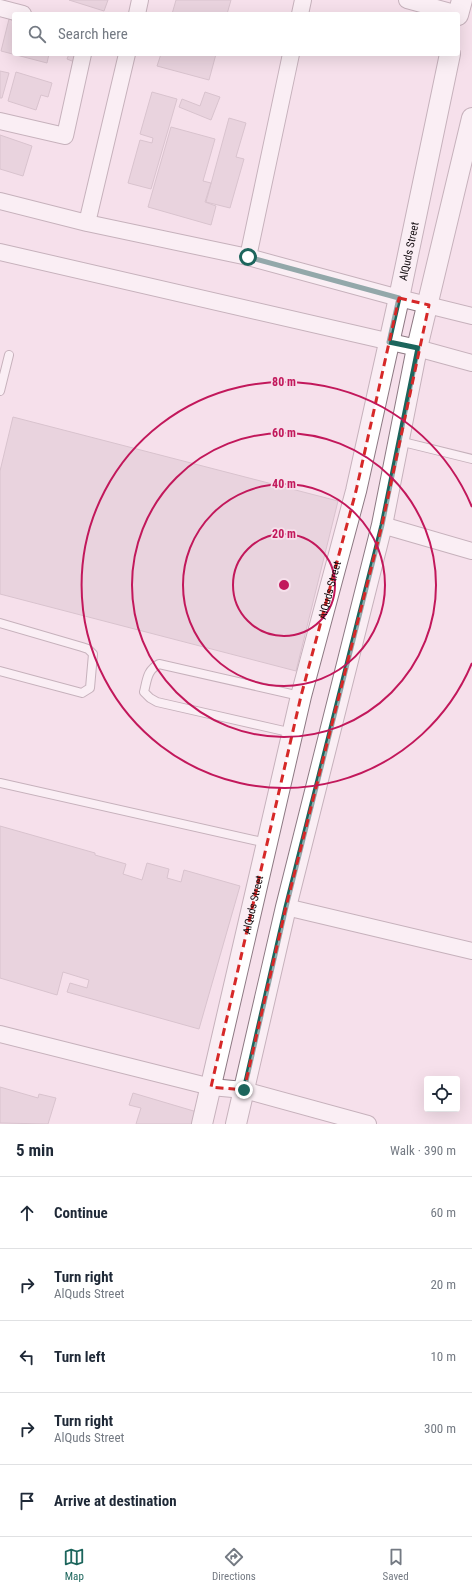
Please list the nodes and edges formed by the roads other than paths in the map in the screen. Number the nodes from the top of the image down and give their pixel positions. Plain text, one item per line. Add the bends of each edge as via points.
1 (140, 0) edge
2 (303, 0) edge
3 (407, 0) edge
4 (462, 0) edge
5 (0, 8) edge
6 (15, 12) edge
7 (137, 12) edge
8 (300, 12) edge
9 (451, 12) edge
10 (459, 12) edge
11 (83, 56) edge
12 (127, 56) edge
13 (291, 56) edge
14 (450, 56) edge
15 (472, 118) edge
16 (0, 121) edge
17 (0, 201) edge
18 (87, 223) junction
19 (0, 252) edge
20 (248, 257) junction
21 (399, 298) junction
22 (429, 305) junction
23 (472, 316) edge
24 (389, 342) junction
25 (418, 348) junction
26 (9, 355) dead end
27 (472, 363) edge
28 (0, 391) edge
29 (399, 441) junction
30 (472, 459) edge
31 (382, 525) junction
32 (472, 551) edge
33 (0, 623) edge
34 (0, 671) edge
35 (301, 696) junction
36 (292, 733) junction
37 (0, 783) edge
38 (267, 842) junction
39 (286, 907) junction
40 (472, 951) edge
41 (0, 1034) edge
42 (211, 1087) junction
43 (244, 1090) junction
44 (202, 1124) edge
45 (236, 1124) edge
46 (368, 1124) edge

1 - 7 street
2 - 8 street
3 - 9 street
4 - 10 street
5 - 6 street
11 - 16 street via 65,136
12 - 18 street
13 - 20 street
14 - 21 street, AlQuds Street
15 - 22 street
17 - 18 street
18 - 20 street
19 - 24 street
20 - 21 street
21 - 22 street
21 - 24 street, AlQuds Street
22 - 23 street
22 - 25 street
24 - 25 street
24 - 35 street, AlQuds Street via 356,491
25 - 27 street
25 - 29 street
26 - 28 lane
29 - 30 lane
29 - 31 street
31 - 32 street
31 - 39 street
33 - 34 lane via 82,647 93,654 90,688 82,693
35 - 36 street, AlQuds Street
35 - 36 lane via 159,664 148,674 144,692 158,702
36 - 38 street, AlQuds Street
37 - 38 lane
38 - 42 street, AlQuds Street
39 - 40 street
39 - 43 street
41 - 42 street
42 - 43 street
42 - 44 street, AlQuds Street
43 - 45 street
43 - 46 street

